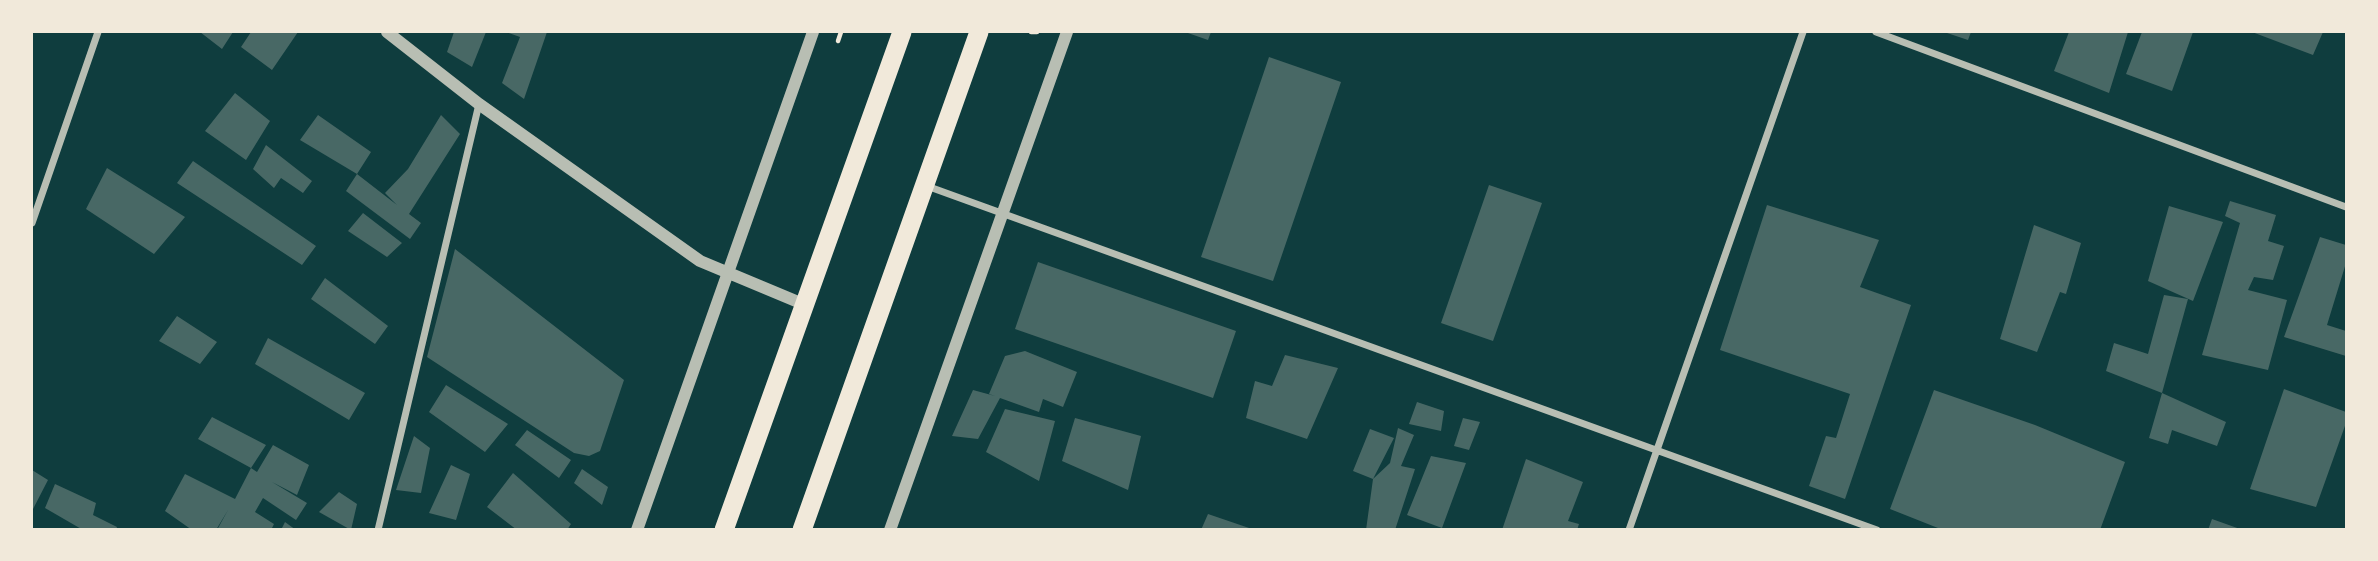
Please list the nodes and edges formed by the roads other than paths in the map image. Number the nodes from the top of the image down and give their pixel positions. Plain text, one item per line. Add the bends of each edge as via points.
1 (98, 32) edge
2 (387, 32) edge
3 (813, 32) edge
4 (902, 32) edge
5 (979, 32) edge
6 (1067, 32) edge
7 (1803, 32) edge
8 (1877, 32) edge
9 (479, 104) junction
10 (924, 185) junction
11 (2347, 207) edge
12 (1003, 214) junction
13 (32, 223) edge
14 (727, 274) junction
15 (803, 304) junction
16 (1657, 451) junction
17 (378, 530) edge
18 (637, 530) edge
19 (724, 530) edge
20 (802, 530) edge
21 (890, 530) edge
22 (1629, 530) edge
23 (1877, 530) edge

1 - 13 street
2 - 9 street
3 - 14 street
4 - 15 highway
5 - 10 highway
6 - 12 street
7 - 16 street
8 - 11 street
9 - 14 street via 700,261
9 - 17 street
10 - 12 street
10 - 20 highway
12 - 16 street
12 - 21 street
14 - 15 street
14 - 18 street
15 - 19 highway
16 - 22 street
16 - 23 street

